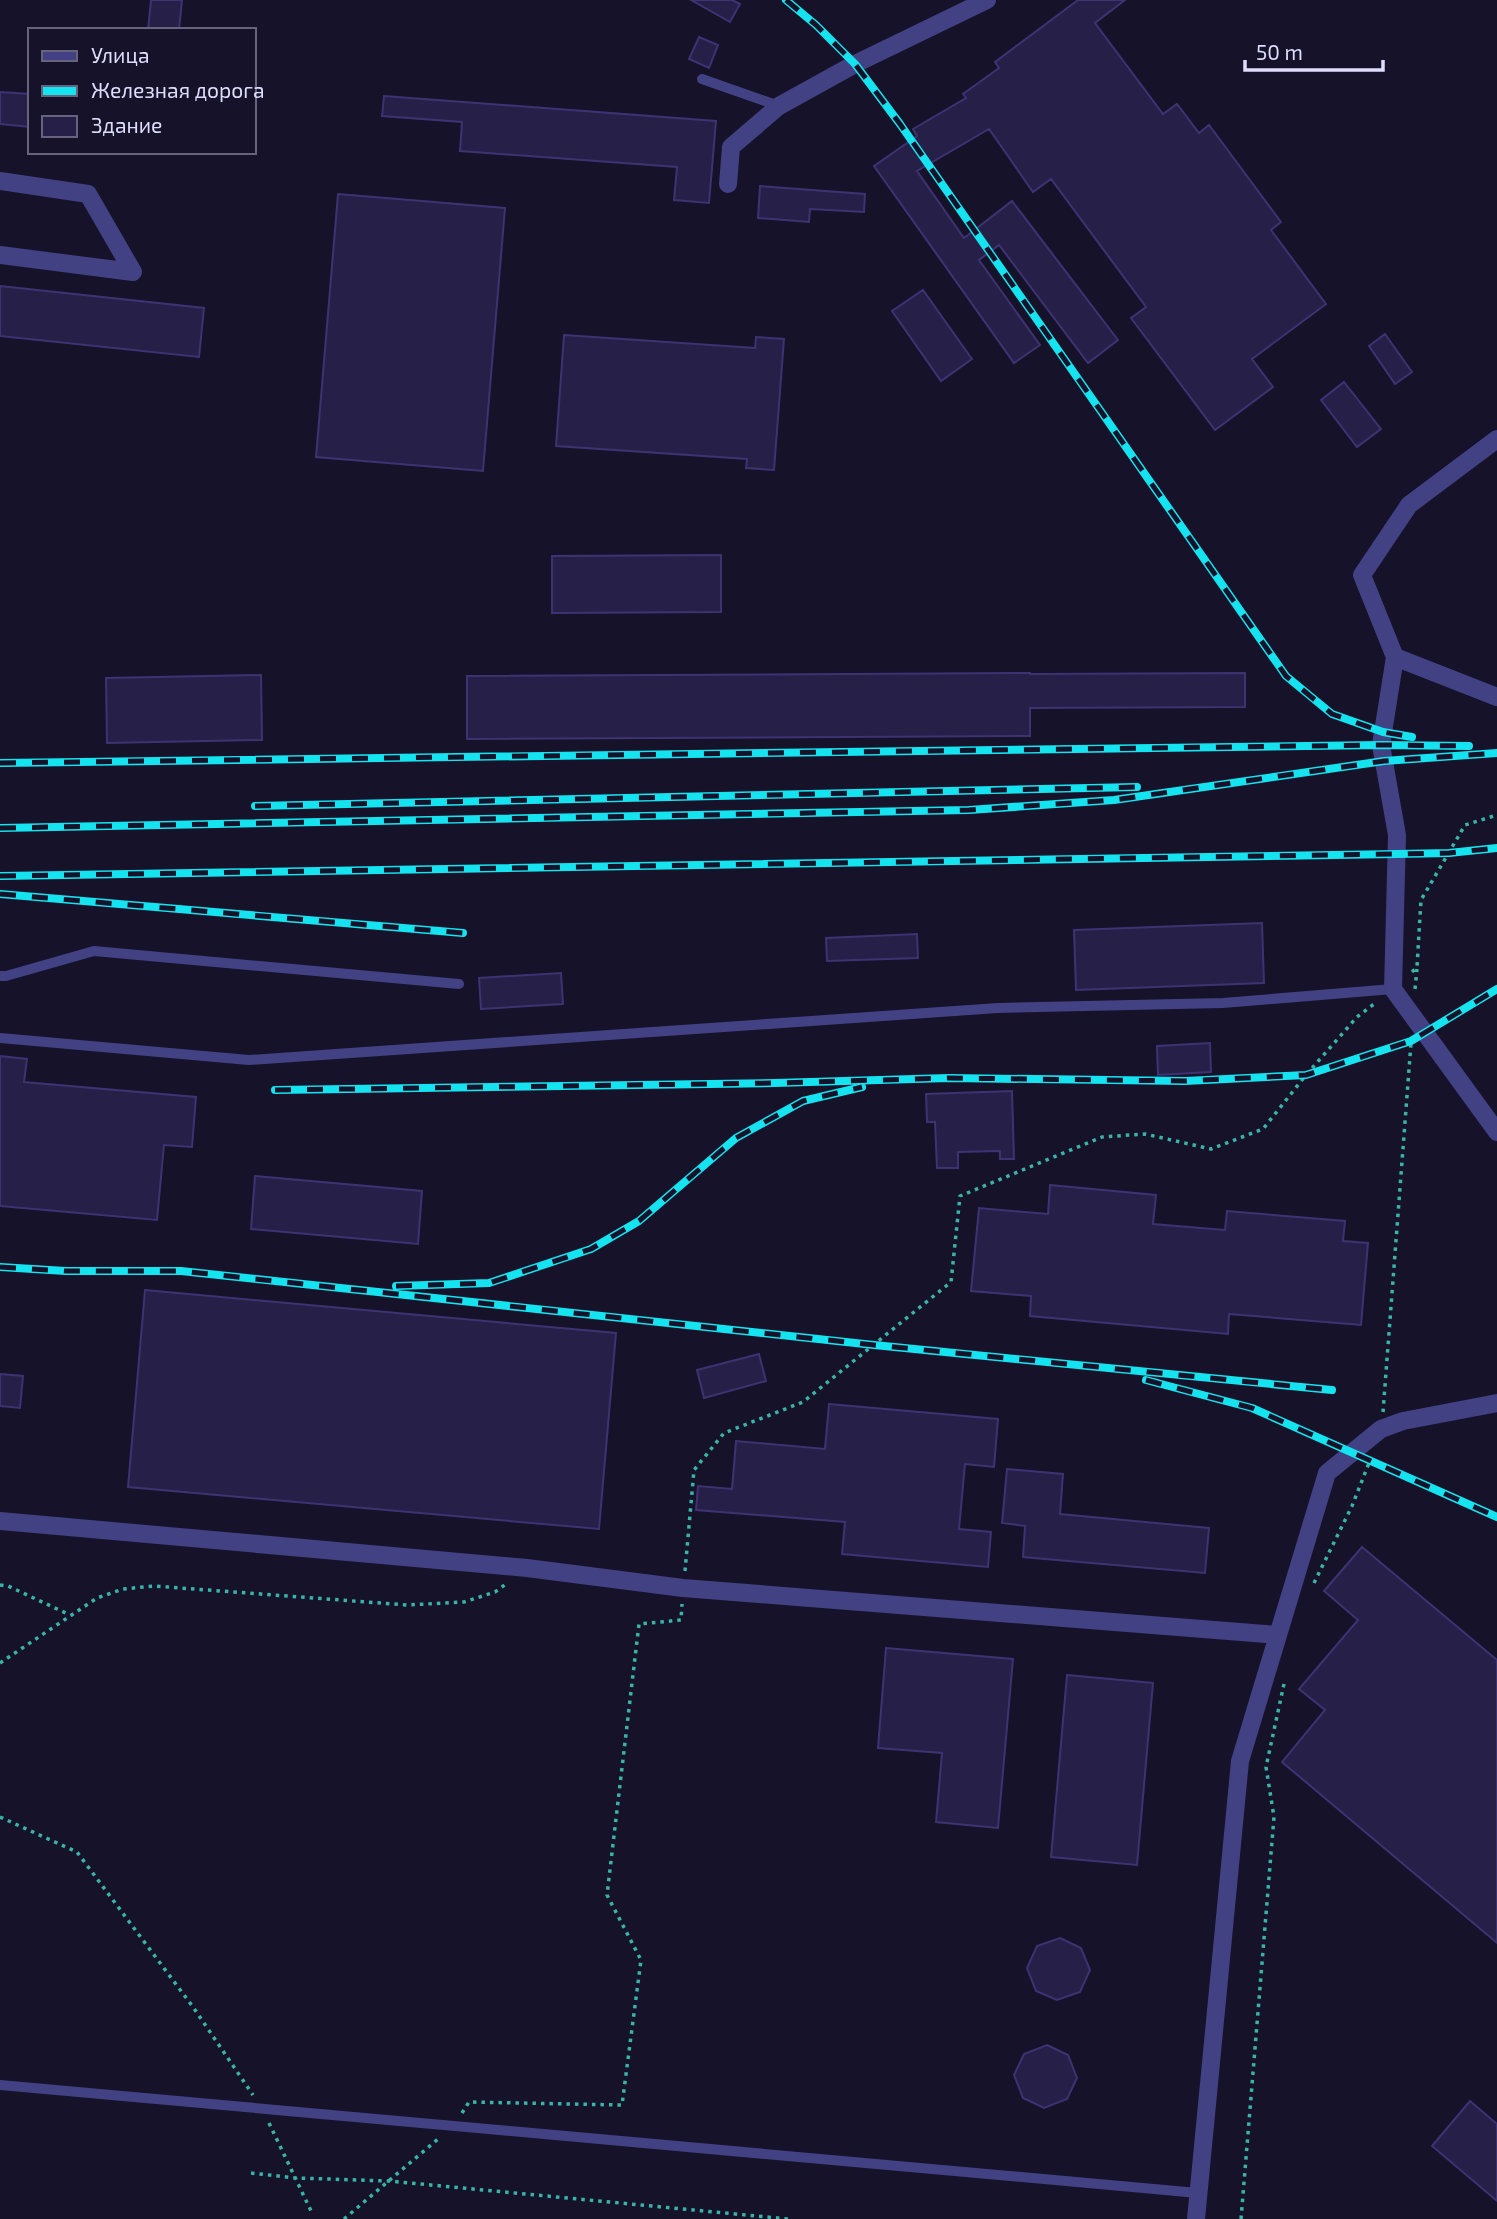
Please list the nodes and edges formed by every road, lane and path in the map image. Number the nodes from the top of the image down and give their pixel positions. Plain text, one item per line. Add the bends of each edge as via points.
1 (987, 0) edge
2 (702, 79) dead end
3 (779, 106) junction
4 (0, 181) edge
5 (728, 184) dead end
6 (0, 255) edge
7 (1497, 439) edge
8 (1395, 657) junction
9 (1497, 697) edge
10 (1497, 815) edge
11 (1417, 967) junction
12 (0, 976) edge
13 (459, 984) dead end
14 (1393, 989) junction
15 (1413, 1018) junction
16 (0, 1038) edge
17 (1497, 1132) edge
18 (1497, 1403) edge
19 (1381, 1429) junction
20 (1370, 1460) dead end
21 (0, 1521) edge
22 (527, 1568) junction
23 (0, 1585) edge
24 (683, 1588) junction
25 (1312, 1588) dead end
26 (70, 1615) junction
27 (1278, 1635) junction
28 (0, 1663) edge
29 (1287, 1674) dead end
30 (0, 1817) edge
31 (0, 2085) edge
32 (262, 2109) junction
33 (454, 2126) junction
34 (251, 2173) dead end
35 (296, 2178) junction
36 (389, 2181) junction
37 (1198, 2193) junction
38 (313, 2213) dead end
39 (344, 2219) edge
40 (788, 2219) edge
41 (1196, 2219) edge
42 (1241, 2219) edge

1 - 3 street
2 - 3 lane
3 - 5 street via 731,147
4 - 6 street via 88,194 133,272
7 - 8 street via 1409,505 1362,575
8 - 9 street
8 - 14 street via 1381,745 1397,835
10 - 11 path via 1465,825 1421,900
11 - 14 path
11 - 15 path
12 - 13 lane via 94,951
14 - 15 street
14 - 16 lane via 1223,1003 998,1008 249,1060
14 - 24 path via 1357,1017 1263,1129 1211,1149 1145,1134 1102,1137 960,1196 951,1283 803,1402 723,1433 694,1470
15 - 17 street
15 - 19 path
18 - 19 street
19 - 27 street via 1327,1473
20 - 25 path
21 - 22 street
22 - 24 street
22 - 26 path via 495,1592 464,1602 407,1605 154,1586 123,1589
23 - 26 path
24 - 27 street
24 - 33 path via 681,1620 639,1624 607,1895 641,1960 622,2105 469,2102
26 - 28 path
27 - 37 street via 1240,1761
29 - 42 path via 1266,1767 1274,1817
30 - 32 path via 76,1852 193,2007
31 - 32 lane
32 - 33 lane
32 - 35 path
33 - 36 path
33 - 37 lane
34 - 35 path
35 - 36 path
35 - 38 path
36 - 39 path
36 - 40 path
37 - 41 street

